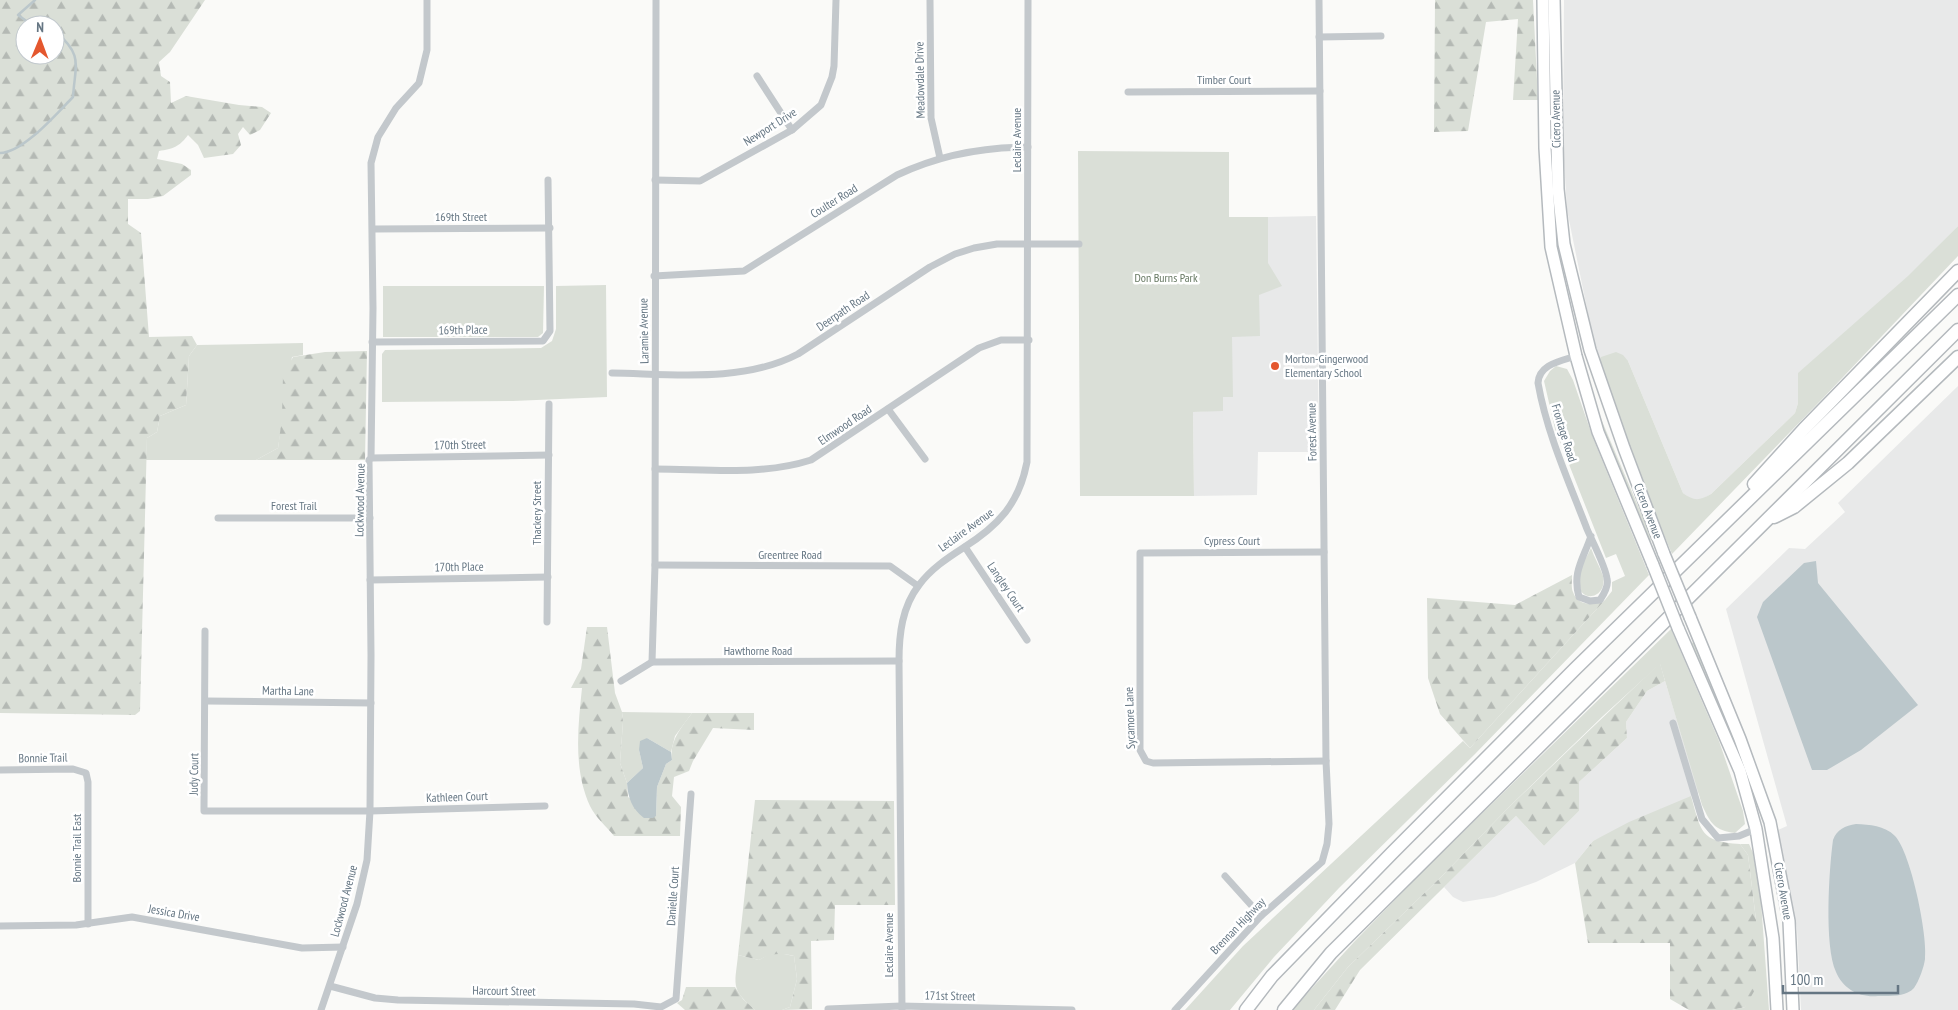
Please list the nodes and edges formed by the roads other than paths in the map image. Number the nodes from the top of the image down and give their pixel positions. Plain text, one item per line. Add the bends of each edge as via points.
1 (426, 0) edge
2 (656, 0) edge
3 (836, 0) edge
4 (930, 0) edge
5 (1028, 0) edge
6 (1319, 0) edge
7 (1544, 0) edge
8 (1554, 0) edge
9 (1381, 36) dead end
10 (1319, 37) junction
11 (756, 76) dead end
12 (1320, 91) junction
13 (1128, 92) dead end
14 (792, 130) junction
15 (1028, 147) junction
16 (940, 158) junction
17 (548, 180) dead end
18 (655, 180) junction
19 (550, 228) junction
20 (372, 229) junction
21 (1028, 243) junction
22 (1079, 244) dead end
23 (1958, 266) edge
24 (1958, 271) edge
25 (654, 276) junction
26 (1958, 296) edge
27 (1924, 305) junction
28 (1958, 330) edge
29 (1029, 340) junction
30 (372, 342) junction
31 (1590, 350) junction
32 (1576, 356) junction
33 (1958, 357) edge
34 (612, 373) dead end
35 (656, 374) junction
36 (549, 404) dead end
37 (888, 409) junction
38 (549, 455) junction
39 (371, 458) junction
40 (925, 459) dead end
41 (655, 469) junction
42 (218, 518) dead end
43 (370, 518) junction
44 (1763, 524) junction
45 (1590, 536) junction
46 (965, 547) junction
47 (1324, 552) junction
48 (1140, 553) joint
49 (1683, 564) junction
50 (655, 565) junction
51 (548, 577) junction
52 (370, 580) junction
53 (918, 586) junction
54 (547, 622) dead end
55 (205, 631) dead end
56 (1028, 640) dead end
57 (899, 661) junction
58 (652, 662) junction
59 (622, 681) dead end
60 (206, 701) junction
61 (371, 703) junction
62 (1673, 723) dead end
63 (1326, 761) junction
64 (0, 770) edge
65 (86, 773) joint
66 (691, 794) dead end
67 (545, 806) dead end
68 (370, 812) junction
69 (1756, 829) junction
70 (1322, 862) joint
71 (1225, 876) dead end
72 (1261, 916) junction
73 (88, 924) junction
74 (0, 926) edge
75 (343, 947) junction
76 (330, 986) junction
77 (676, 999) joint
78 (902, 1008) edge
79 (828, 1009) dead end
80 (321, 1010) edge
81 (1072, 1010) edge
82 (1175, 1010) edge
83 (1246, 1010) edge
84 (1284, 1010) edge
85 (1777, 1010) edge
86 (1793, 1010) edge

1 - 20 street, Lockwood Avenue via 427,50 419,83 396,108 378,137 371,163
2 - 18 street, Laramie Avenue
3 - 14 street, Newport Drive via 832,77 821,106
4 - 16 street, Meadowdale Drive via 931,118
5 - 15 street, Leclaire Avenue
6 - 10 street, Forest Avenue
7 - 32 main road, Cicero Avenue via 1545,148 1551,247
8 - 31 main road, Cicero Avenue via 1558,189 1564,244
9 - 10 street
10 - 12 street, Forest Avenue
11 - 14 street
12 - 13 street, Timber Court
12 - 47 street, Forest Avenue
14 - 18 street, Newport Drive via 700,181
15 - 16 street, Coulter Road via 983,149
15 - 21 street, Leclaire Avenue
16 - 25 street, Coulter Road via 897,174 744,271
17 - 19 street
18 - 25 street, Laramie Avenue
19 - 20 street, 169th Street
19 - 30 street, 169th Place via 550,331 543,341
20 - 30 street, Lockwood Avenue
21 - 22 street, Deerpath Road
21 - 29 street, Leclaire Avenue
21 - 35 street, Deerpath Road via 986,245 943,260 784,362 730,374
23 - 27 highway
24 - 27 highway
25 - 35 street, Laramie Avenue
26 - 49 highway
27 - 49 highway via 1804,429
28 - 44 highway
29 - 37 street, Elmwood Road via 988,343
29 - 46 street, Leclaire Avenue via 1029,451 1025,474 1008,511
30 - 39 street, Lockwood Avenue
31 - 32 main road
31 - 86 main road, Cicero Avenue, bridge via 1664,554 1740,739 1770,822 1789,921
32 - 45 street, Frontage Road via 1544,368 1538,383 1567,481
32 - 69 main road, Cicero Avenue, bridge via 1598,432 1740,772
33 - 44 highway via 1848,463 1794,507
34 - 35 street, Deerpath Road
35 - 41 street, Laramie Avenue
36 - 38 street, Thackery Street
37 - 40 street
37 - 41 street, Elmwood Road via 811,460 791,466 766,470
38 - 39 street, 170th Street
38 - 51 street, Thackery Street
39 - 43 street, Lockwood Avenue
41 - 50 street, Laramie Avenue
42 - 43 street, Forest Trail
43 - 52 street, Lockwood Avenue
44 - 84 highway via 1331,953
45 - 45 street, Frontage Road via 1608,579 1600,600 1590,601 1579,596 1575,582
46 - 53 street, Leclaire Avenue via 942,561
46 - 56 street, Langley Court
47 - 48 street, Cypress Court
47 - 63 street, Forest Avenue
48 - 63 street, Sycamore Lane via 1140,750 1146,761
49 - 83 highway via 1272,976
50 - 53 street, Greentree Road via 890,566
50 - 58 street, Laramie Avenue
51 - 52 street, 170th Place
51 - 54 street, Thackery Street
52 - 61 street, Lockwood Avenue
53 - 57 street, Leclaire Avenue via 903,619
55 - 60 street, Judy Court
57 - 58 street, Hawthorne Road
57 - 78 street, Leclaire Avenue
58 - 59 street
60 - 61 street, Martha Lane
60 - 68 street, Judy Court via 204,811
61 - 68 street, Lockwood Avenue
62 - 69 street via 1702,819 1718,838 1739,836
63 - 70 street, Forest Avenue via 1329,824
64 - 65 street, Bonnie Trail via 73,769
65 - 73 street, Bonnie Trail East
66 - 77 street, Danielle Court
67 - 68 street, Kathleen Court
68 - 75 street, Lockwood Avenue via 367,860
69 - 85 main road, Cicero Avenue via 1773,938
70 - 72 street, Brennan Highway
71 - 72 street
72 - 82 street, Brennan Highway
73 - 74 street, Jessica Drive
73 - 75 street, Jessica Drive via 132,917 302,948
75 - 76 street, Lockwood Avenue
76 - 77 street, Harcourt Street via 375,998 405,1000 661,1007
76 - 80 street, Lockwood Avenue
78 - 79 street, 171st Street
78 - 81 street, 171st Street

